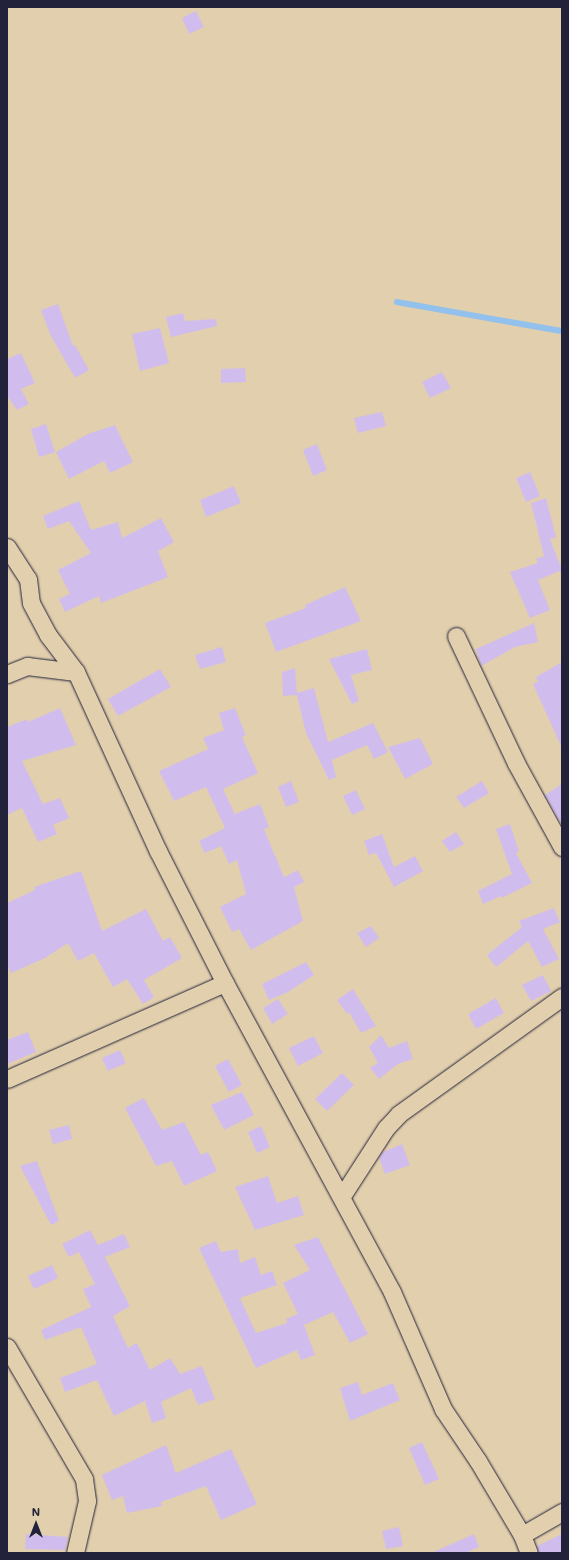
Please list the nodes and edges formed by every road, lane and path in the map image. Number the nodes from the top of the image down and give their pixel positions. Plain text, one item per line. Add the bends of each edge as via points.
1 (7, 547) edge
2 (456, 636) dead end
3 (76, 672) junction
4 (7, 674) edge
5 (562, 847) edge
6 (225, 983) junction
7 (562, 997) edge
8 (7, 1079) edge
9 (342, 1196) junction
10 (7, 1347) edge
11 (562, 1512) edge
12 (522, 1535) junction
13 (75, 1553) edge
14 (529, 1553) edge

1 - 3 street via 28,579 31,603 48,635
2 - 5 street via 516,763
3 - 4 street via 28,666
3 - 6 street via 158,851
6 - 8 street
6 - 9 street
7 - 9 street via 400,1114 386,1128
9 - 12 street via 392,1292 443,1409
10 - 13 street via 84,1479 87,1501
11 - 12 street
12 - 14 street

